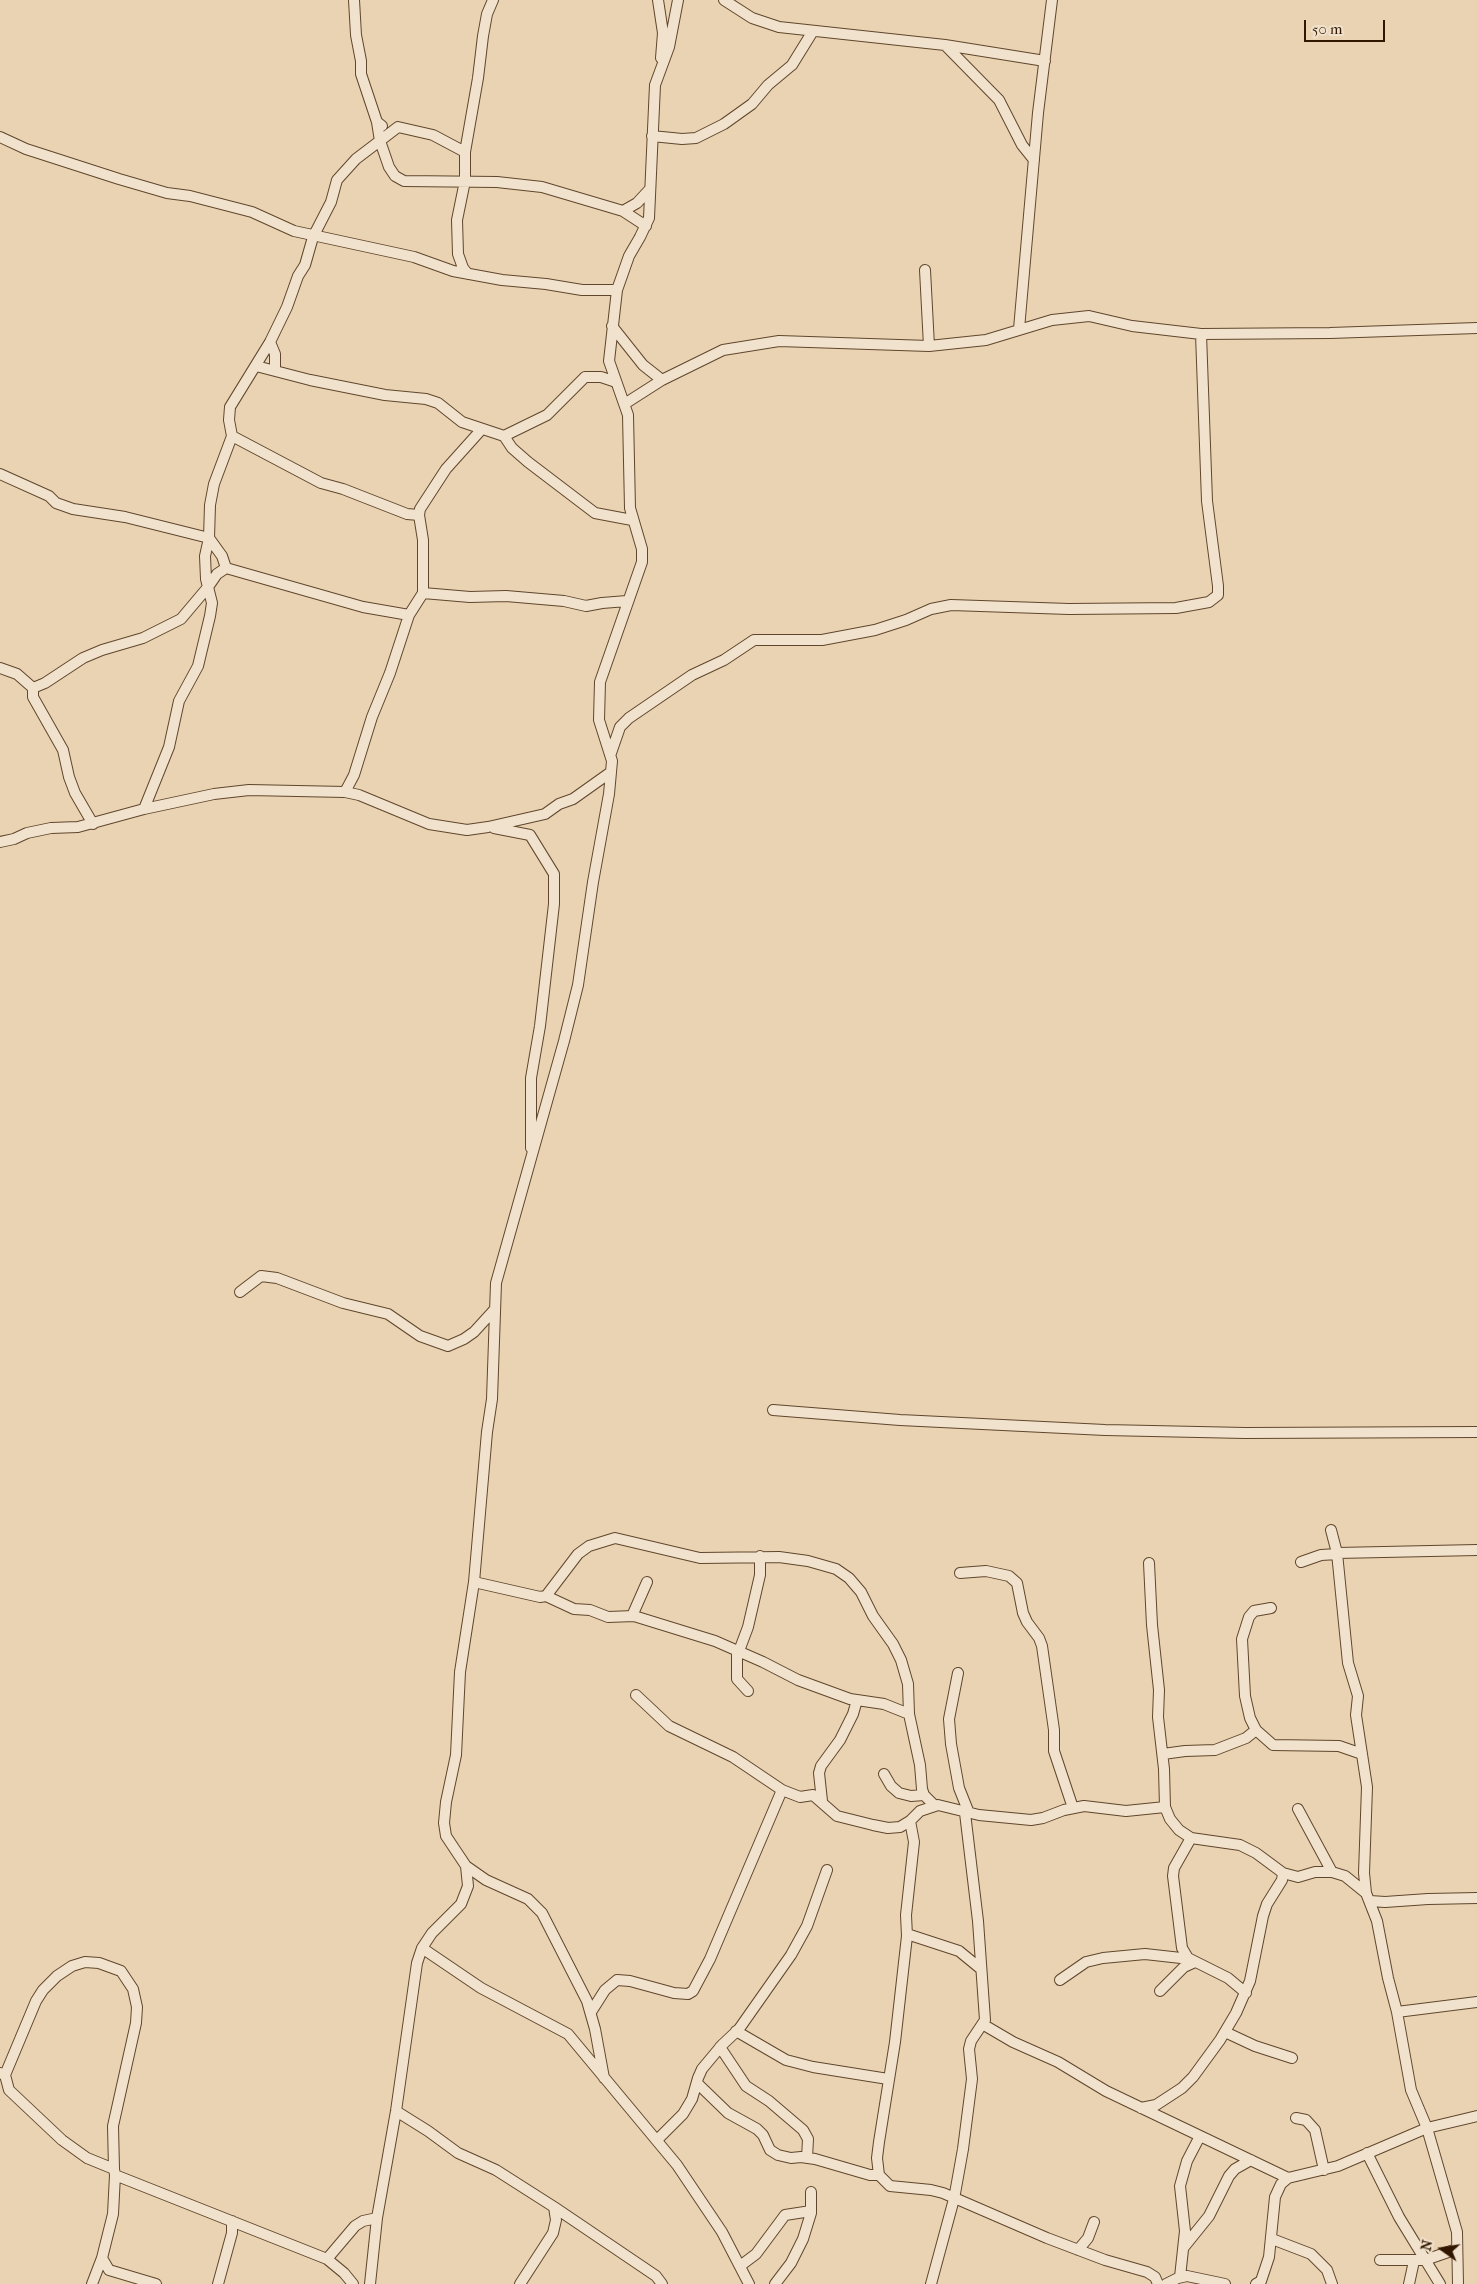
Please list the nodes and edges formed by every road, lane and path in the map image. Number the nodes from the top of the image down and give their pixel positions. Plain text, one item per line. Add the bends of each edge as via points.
1 (354, 0) edge
2 (493, 0) edge
3 (658, 0) edge
4 (724, 0) edge
5 (1052, 0) edge
6 (680, 1) edge
7 (813, 31) junction
8 (945, 45) junction
9 (1046, 61) junction
10 (660, 70) junction
11 (378, 122) junction
12 (392, 130) junction
13 (652, 136) junction
14 (0, 137) edge
15 (380, 141) junction
16 (465, 152) junction
17 (1034, 160) junction
18 (465, 182) junction
19 (650, 189) junction
20 (623, 211) junction
21 (646, 226) junction
22 (313, 237) junction
23 (925, 270) dead end
24 (468, 274) junction
25 (617, 290) junction
26 (594, 292) junction
27 (614, 306) junction
28 (612, 326) junction
29 (1477, 328) edge
30 (1019, 329) junction
31 (1201, 334) junction
32 (270, 342) junction
33 (929, 346) junction
34 (256, 366) junction
35 (275, 371) junction
36 (662, 380) junction
37 (616, 382) junction
38 (626, 403) junction
39 (482, 430) junction
40 (232, 436) junction
41 (504, 436) junction
42 (0, 474) edge
43 (419, 515) junction
44 (632, 520) junction
45 (209, 538) junction
46 (226, 568) junction
47 (208, 587) junction
48 (423, 593) junction
49 (627, 602) junction
50 (409, 615) junction
51 (0, 668) edge
52 (33, 688) junction
53 (611, 753) junction
54 (611, 772) junction
55 (345, 792) junction
56 (144, 809) junction
57 (93, 824) junction
58 (488, 827) junction
59 (0, 842) edge
60 (532, 1161) junction
61 (240, 1292) dead end
62 (494, 1309) junction
63 (773, 1410) dead end
64 (1477, 1432) edge
65 (1331, 1530) dead end
66 (1477, 1550) edge
67 (1337, 1554) junction
68 (760, 1556) junction
69 (1301, 1562) dead end
70 (1149, 1563) dead end
71 (960, 1573) dead end
72 (474, 1582) junction
73 (647, 1582) dead end
74 (546, 1596) junction
75 (1271, 1608) dead end
76 (632, 1616) junction
77 (738, 1651) junction
78 (958, 1673) dead end
79 (748, 1691) dead end
80 (636, 1695) dead end
81 (857, 1700) junction
82 (909, 1714) junction
83 (1256, 1730) junction
84 (1163, 1754) junction
85 (1362, 1754) junction
86 (884, 1774) dead end
87 (782, 1790) junction
88 (924, 1795) junction
89 (822, 1801) junction
90 (934, 1805) junction
91 (1166, 1807) junction
92 (1073, 1808) junction
93 (1298, 1810) dead end
94 (967, 1813) junction
95 (910, 1821) junction
96 (1191, 1838) junction
97 (466, 1866) junction
98 (827, 1870) dead end
99 (1332, 1872) junction
100 (1284, 1873) junction
101 (1368, 1897) junction
102 (1477, 1898) edge
103 (907, 1934) junction
104 (422, 1948) junction
105 (1192, 1960) junction
106 (981, 1969) junction
107 (1060, 1980) dead end
108 (1160, 1991) dead end
109 (1246, 1993) junction
110 (1477, 2002) edge
111 (591, 2012) junction
112 (1397, 2012) junction
113 (984, 2025) junction
114 (736, 2032) junction
115 (1225, 2032) junction
116 (720, 2047) junction
117 (1292, 2058) dead end
118 (2, 2074) edge
119 (604, 2078) junction
120 (888, 2079) junction
121 (697, 2083) junction
122 (1141, 2108) junction
123 (396, 2111) junction
124 (1477, 2116) edge
125 (1296, 2118) dead end
126 (1427, 2128) junction
127 (1200, 2136) junction
128 (657, 2140) junction
129 (1367, 2153) junction
130 (807, 2158) junction
131 (1251, 2160) junction
132 (1324, 2170) junction
133 (114, 2172) junction
134 (879, 2175) junction
135 (1288, 2178) junction
136 (812, 2192) dead end
137 (954, 2199) junction
138 (554, 2207) junction
139 (811, 2211) junction
140 (377, 2218) junction
141 (232, 2221) junction
142 (1094, 2222) dead end
143 (1272, 2239) junction
144 (1184, 2247) junction
145 (1458, 2249) junction
146 (1078, 2250) junction
147 (102, 2258) junction
148 (327, 2260) junction
149 (1380, 2260) dead end
150 (1420, 2260) junction
151 (740, 2266) junction
152 (1180, 2277) junction
153 (1259, 2283) edge
154 (92, 2284) edge
155 (156, 2284) edge
156 (218, 2284) edge
157 (353, 2284) edge
158 (370, 2284) edge
159 (520, 2284) edge
160 (662, 2284) edge
161 (748, 2284) edge
162 (775, 2284) edge
163 (931, 2284) edge
164 (1158, 2284) edge
165 (1166, 2284) edge
166 (1225, 2284) edge
167 (1332, 2284) edge
168 (1409, 2284) edge
169 (1440, 2284) edge
170 (1458, 2284) edge

1 - 11 street via 361,74
2 - 16 street via 487,14
3 - 10 street via 663,33
4 - 7 street via 765,24
5 - 9 street
6 - 10 street
7 - 8 street
7 - 13 street via 792,65 768,84 752,104 724,124 696,138
8 - 9 street
8 - 17 street via 999,100 1022,145
9 - 17 street
10 - 13 street via 655,85
11 - 12 street
11 - 15 street
12 - 15 street
12 - 16 street via 398,127 433,135
13 - 19 street
14 - 22 street via 26,149 119,179 252,212
15 - 18 street via 389,167 404,181
15 - 22 street via 353,162 338,180
16 - 18 street
17 - 30 street
18 - 20 street via 542,187
18 - 24 street via 457,228 458,254
19 - 20 street via 638,203
19 - 21 street
20 - 21 street
21 - 25 street via 629,256
22 - 24 street via 414,257
22 - 32 street via 306,265 298,276
23 - 33 street
24 - 26 street
25 - 26 street
25 - 27 street
26 - 27 street
27 - 28 street
28 - 36 street via 643,365
28 - 37 street via 609,361
29 - 31 street
30 - 31 street via 1052,320 1089,316 1132,326
30 - 33 street via 986,340
31 - 53 street via 1207,501 1218,586 1218,595 1209,602 1176,608 951,605 875,630 797,641 754,640 724,660 692,675 630,718 620,727
32 - 34 street
32 - 35 street
33 - 36 street via 763,343 723,350
34 - 35 street
34 - 40 street via 230,407
35 - 39 street via 385,395 426,399 438,403 462,422
36 - 38 street
37 - 38 street
37 - 41 street via 585,376 547,415
38 - 44 street via 630,432
39 - 41 street
39 - 43 street via 441,476 423,502
40 - 43 street via 321,484 343,489 407,514
40 - 45 street via 211,493
41 - 44 street via 512,448 584,506 595,513
42 - 45 street via 73,509 124,516
43 - 48 street via 423,532
44 - 49 street via 643,558
45 - 46 street
45 - 47 street via 205,556
46 - 47 street
46 - 50 street via 363,607
47 - 52 street via 181,619 143,638 83,658
47 - 56 street via 211,607 198,666 179,702 169,747
48 - 49 street via 506,596 586,606
48 - 50 street
49 - 53 street via 603,668 598,703 600,726
50 - 55 street via 354,775
51 - 52 street via 25,680
52 - 57 street via 33,697 63,750 75,794
53 - 54 street
54 - 58 street via 545,814
54 - 60 street via 578,985
55 - 56 street via 249,790
55 - 58 street via 429,824 467,830
56 - 57 street
57 - 59 street via 27,833
58 - 60 street via 530,835 554,874 554,904 531,1078
60 - 62 street via 501,1263
61 - 62 street via 261,1276 278,1278 343,1303 388,1314 420,1336 448,1346 474,1332
62 - 72 street via 492,1399
63 - 64 street via 1114,1431
65 - 67 street
66 - 67 street
67 - 69 street
67 - 85 street via 1344,1637 1358,1696 1356,1715
68 - 74 street via 700,1558 615,1538 589,1546 578,1554
68 - 77 street via 760,1575 748,1627
68 - 82 street via 826,1566 843,1574 856,1586 901,1660 908,1684
70 - 84 street
71 - 92 street via 986,1572 1009,1576 1017,1583 1023,1613 1042,1646 1054,1751
72 - 74 street
72 - 97 street via 460,1672 456,1755 444,1823 446,1836
73 - 76 street
74 - 76 street via 574,1609 590,1610 608,1617
75 - 83 street via 1254,1612 1249,1617 1242,1639 1245,1696
76 - 77 street
77 - 79 street via 737,1679
77 - 81 street via 798,1680
78 - 94 street via 950,1713 951,1744
80 - 87 street via 669,1726 727,1754
81 - 82 street via 884,1704
81 - 89 street via 840,1740 821,1766
82 - 88 street
83 - 84 street via 1240,1741 1215,1750
83 - 85 street via 1273,1745 1339,1746
84 - 91 street
85 - 101 street via 1367,1787 1364,1873
86 - 88 street via 899,1793
87 - 89 street via 800,1796 813,1794
87 - 111 street via 710,1959 693,1990 688,1994 674,1993 617,1980 604,1990
88 - 90 street
89 - 95 street via 837,1816 873,1825 893,1828
90 - 94 street
90 - 95 street via 920,1811
91 - 92 street via 1126,1811 1093,1806
91 - 96 street via 1170,1819
92 - 94 street via 1031,1820
93 - 99 street
94 - 106 street
95 - 103 street via 914,1842
96 - 100 street via 1240,1845
96 - 105 street via 1173,1876 1180,1939 1184,1954
97 - 104 street via 468,1886 461,1904
97 - 111 street via 486,1880 528,1899 542,1914
98 - 114 street via 807,1926 791,1955
99 - 100 street via 1298,1877
99 - 101 street via 1345,1876
100 - 109 street via 1263,1916 1255,1966
101 - 102 street via 1385,1902
101 - 112 street via 1377,1921
103 - 106 street via 959,1951
103 - 120 street
104 - 119 street via 481,1988 568,2034
104 - 123 street via 409,2007
105 - 107 street via 1145,1954 1103,1958 1086,1962
105 - 108 street
105 - 109 street via 1228,1978
106 - 113 street
109 - 115 street
110 - 112 street
111 - 119 street
112 - 126 street via 1411,2090
113 - 122 street
113 - 137 street via 971,2041 969,2049 972,2079
114 - 116 street
114 - 120 street via 786,2060
115 - 117 street
115 - 122 street via 1182,2088 1156,2105
116 - 121 street via 702,2069
116 - 130 street via 746,2086 803,2130 808,2140
118 - 133 street via 9,2090 62,2140
118 - 133 street via 36,2001 58,1976 85,1962 121,1971 133,1989 137,2007 113,2126
119 - 128 street
120 - 134 street via 877,2158
121 - 128 street via 683,2114
121 - 130 street via 728,2113 757,2129 773,2153 785,2158
122 - 127 street
123 - 138 street via 458,2153 496,2170
123 - 140 street
124 - 126 street
125 - 132 street via 1306,2120 1315,2130
126 - 129 street
126 - 145 street via 1457,2232
127 - 131 street
127 - 144 street via 1187,2161 1180,2186
128 - 151 street via 714,2219
129 - 132 street
129 - 150 street
130 - 134 street
131 - 135 street
131 - 144 street via 1229,2176 1209,2216
132 - 135 street
133 - 141 street
133 - 147 street via 113,2214
134 - 137 street via 890,2186 931,2190
135 - 143 street via 1275,2197
136 - 139 street
137 - 146 street
137 - 163 street
138 - 159 street via 553,2233
138 - 160 street via 656,2276
139 - 151 street via 785,2215 756,2254
139 - 162 street via 798,2252
140 - 148 street via 355,2226
140 - 158 street
141 - 148 street
141 - 156 street via 232,2233
142 - 146 street via 1088,2238
143 - 153 street
143 - 167 street via 1311,2254 1327,2270
144 - 152 street
145 - 150 street
145 - 170 street
146 - 164 street via 1146,2272 1155,2277
147 - 154 street
147 - 155 street via 110,2270
148 - 157 street
149 - 150 street
150 - 168 street
150 - 169 street
151 - 161 street
152 - 165 street
152 - 166 street

